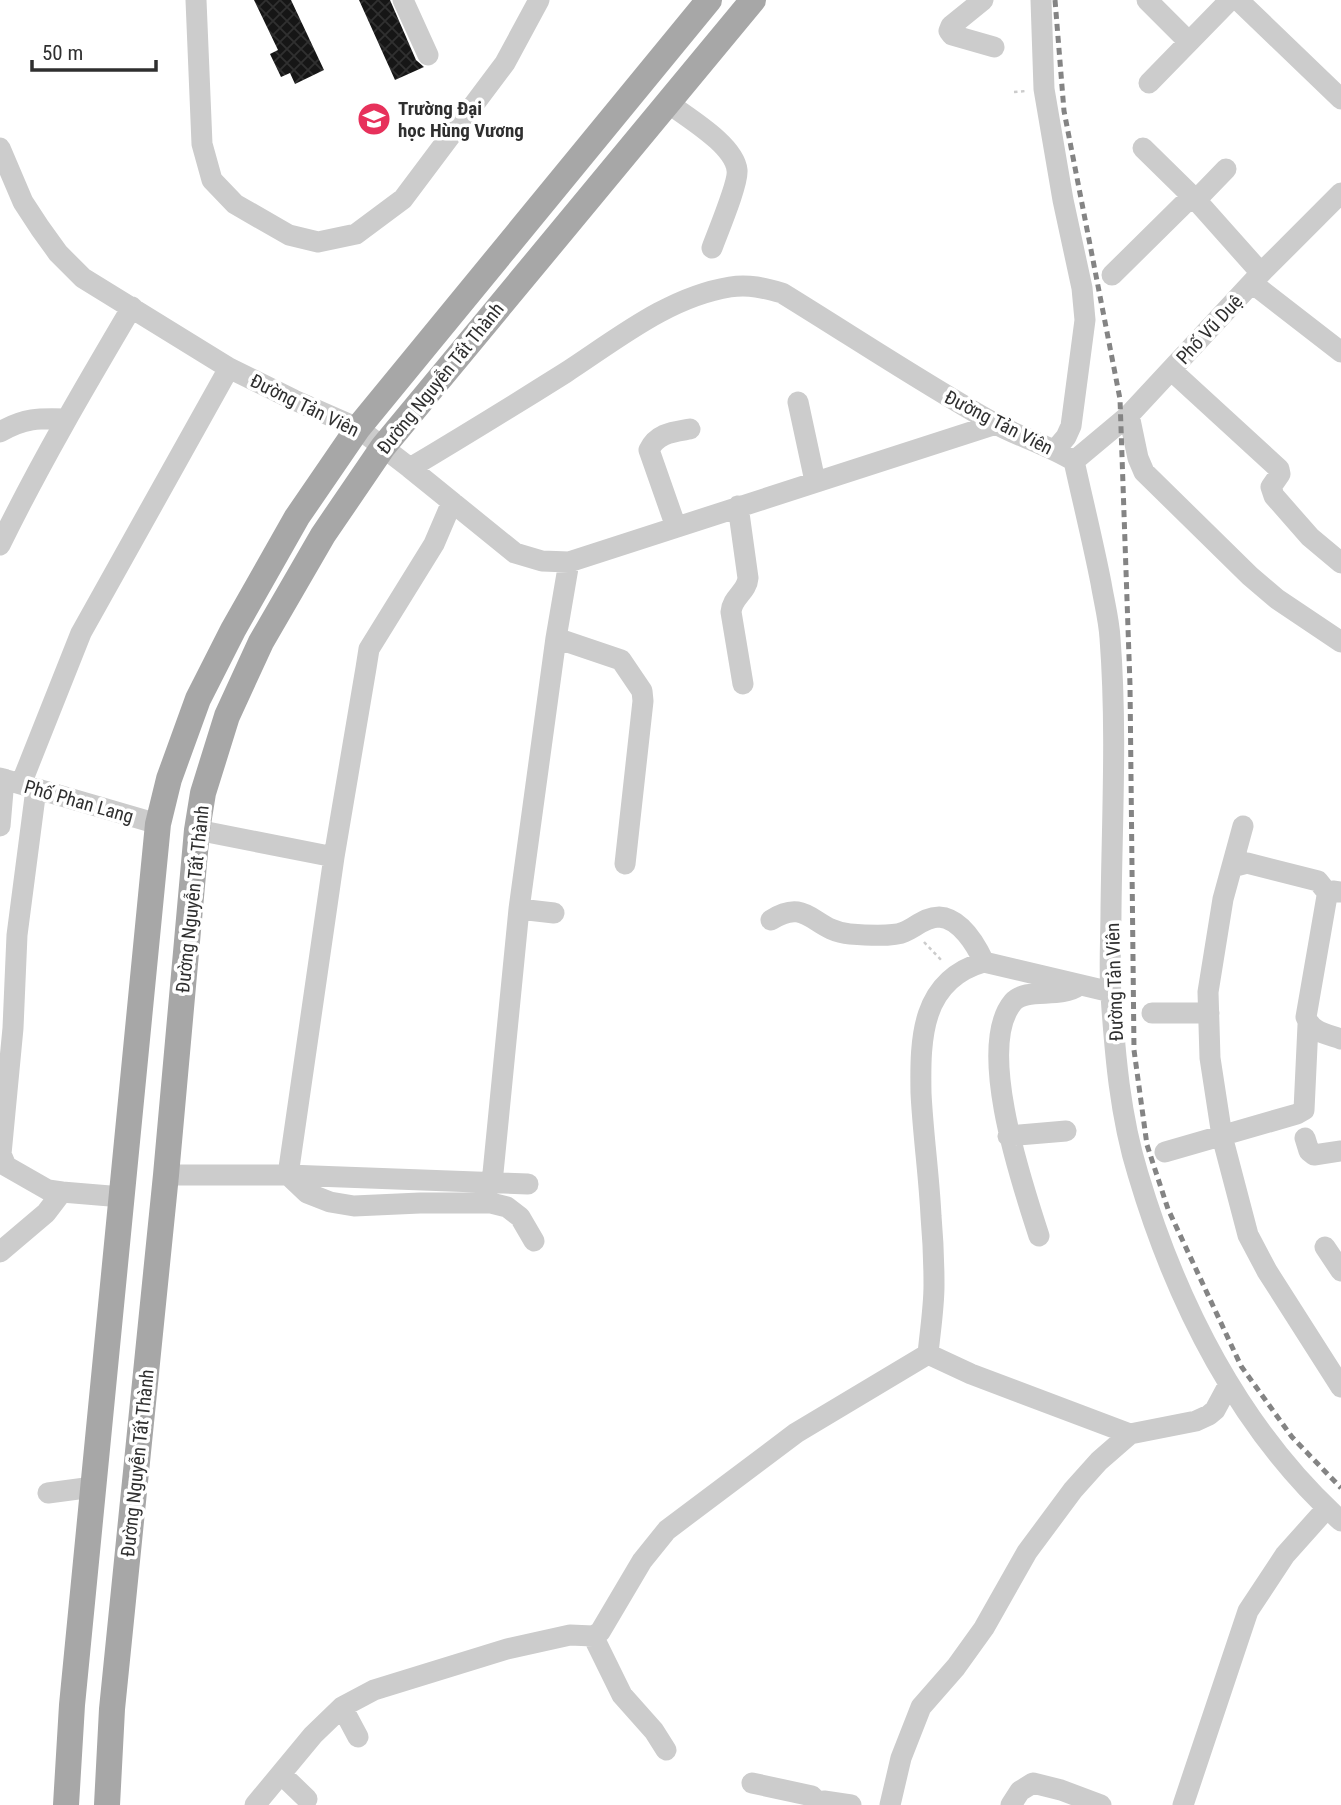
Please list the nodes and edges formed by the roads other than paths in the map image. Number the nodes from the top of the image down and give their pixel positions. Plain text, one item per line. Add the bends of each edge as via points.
1 (196, 0) edge
2 (403, 0) edge
3 (539, 0) edge
4 (709, 0) edge
5 (752, 0) edge
6 (982, 0) edge
7 (1041, 0) edge
8 (1147, 0) edge
9 (1230, 0) edge
10 (1238, 0) edge
11 (1188, 41) junction
12 (994, 47) dead end
13 (428, 55) dead end
14 (1149, 83) dead end
15 (1341, 99) edge
16 (667, 102) junction
17 (0, 148) edge
18 (1143, 148) dead end
19 (1226, 169) dead end
20 (1341, 193) edge
21 (1194, 198) junction
22 (712, 248) dead end
23 (1112, 275) dead end
24 (1257, 278) junction
25 (132, 307) junction
26 (1341, 352) edge
27 (229, 368) junction
28 (1171, 370) junction
29 (798, 402) dead end
30 (1129, 415) junction
31 (66, 419) junction
32 (996, 424) junction
33 (358, 428) junction
34 (690, 429) dead end
35 (0, 432) edge
36 (383, 447) junction
37 (1055, 450) junction
38 (1074, 461) junction
39 (410, 468) junction
40 (815, 481) junction
41 (452, 502) junction
42 (738, 506) junction
43 (676, 527) junction
44 (0, 545) edge
45 (569, 562) junction
46 (1341, 563) edge
47 (556, 638) junction
48 (1340, 639) edge
49 (743, 684) dead end
50 (15, 783) edge
51 (158, 824) junction
52 (0, 826) edge
53 (1243, 826) dead end
54 (197, 830) junction
55 (334, 857) junction
56 (625, 864) dead end
57 (1231, 867) junction
58 (1334, 894) edge
59 (519, 909) junction
60 (554, 913) dead end
61 (771, 920) dead end
62 (984, 962) junction
63 (1080, 985) junction
64 (1111, 992) junction
65 (1152, 1013) dead end
66 (1209, 1013) junction
67 (1308, 1025) junction
68 (1341, 1039) edge
69 (1066, 1131) dead end
70 (1008, 1136) junction
71 (1222, 1136) junction
72 (1305, 1138) dead end
73 (1341, 1151) edge
74 (1165, 1152) dead end
75 (166, 1175) junction
76 (288, 1175) junction
77 (492, 1183) junction
78 (528, 1184) dead end
79 (62, 1192) junction
80 (122, 1197) junction
81 (1039, 1236) dead end
82 (534, 1241) dead end
83 (1325, 1247) dead end
84 (0, 1252) edge
85 (1341, 1271) edge
86 (928, 1354) junction
87 (1229, 1384) junction
88 (1341, 1387) edge
89 (1130, 1434) junction
90 (93, 1487) junction
91 (48, 1493) dead end
92 (1334, 1514) edge
93 (593, 1636) junction
94 (342, 1707) junction
95 (358, 1737) dead end
96 (666, 1750) dead end
97 (281, 1774) junction
98 (751, 1783) dead end
99 (307, 1799) dead end
100 (817, 1804) edge
101 (66, 1805) edge
102 (107, 1805) edge
103 (255, 1805) edge
104 (851, 1805) edge
105 (890, 1805) edge
106 (1012, 1805) edge
107 (1101, 1805) edge
108 (1183, 1805) edge

1 - 3 street via 202,144 212,180 235,204 289,235 318,242 356,234 403,199 505,63
2 - 13 street
4 - 33 main road, Đường Nguyễn Tất Thành
5 - 16 main road, Đường Nguyễn Tất Thành
6 - 12 street via 949,31 952,36
7 - 37 street via 1044,89 1084,320 1071,426
8 - 11 street
9 - 11 street
10 - 15 street
11 - 14 street
16 - 22 street via 718,140 733,157 738,172
16 - 36 main road, Đường Nguyễn Tất Thành
17 - 25 street, Đường Tản Viên via 23,202 58,253 83,278
18 - 21 street
19 - 21 street
20 - 24 street, Phố Vũ Duệ
21 - 23 street
21 - 24 street
24 - 26 street
24 - 28 street, Phố Vũ Duệ
25 - 27 street, Đường Tản Viên
25 - 31 street
27 - 33 street, Đường Tản Viên
27 - 50 street via 80,633
28 - 30 street, Phố Vũ Duệ
28 - 46 street via 1279,468 1271,487 1274,496 1310,537
29 - 40 street
30 - 38 street, Phố Vũ Duệ
30 - 48 street via 1144,472 1268,592
31 - 35 street via 35,418
31 - 44 street
32 - 37 street, Đường Tản Viên
32 - 39 street, Đường Tản Viên via 782,293 755,286 729,287 660,311
32 - 40 street
33 - 36 street, Đường Tản Viên
33 - 51 main road, Đường Nguyễn Tất Thành via 297,517 217,659 181,743
34 - 43 street via 660,436 649,450
36 - 39 street, Đường Tản Viên
36 - 54 main road, Đường Nguyễn Tất Thành via 323,535 246,673 213,758
37 - 38 street, Đường Tản Viên
38 - 64 street, Đường Tản Viên via 1110,635
39 - 41 street
40 - 42 street
41 - 45 street via 514,553
41 - 55 street via 434,544 369,649
42 - 43 street
42 - 49 street via 748,578 731,612
43 - 45 street
45 - 47 street
47 - 56 street via 621,660 642,691
47 - 59 street
50 - 51 street, Phố Phan Lang
50 - 52 street
50 - 79 street via 17,935 1,1154 15,1172 48,1190
51 - 80 main road, Đường Nguyễn Tất Thành
53 - 57 street
54 - 55 street
54 - 75 main road, Đường Nguyễn Tất Thành
55 - 76 street
57 - 58 street via 1247,863 1318,881
57 - 66 street via 1208,992
58 - 67 street via 1306,1017
59 - 60 street
59 - 77 street
61 - 62 street via 794,909 835,932 890,934 940,917 959,926
62 - 63 street
62 - 86 street via 956,975 933,1002 923,1028 920,1056 934,1287
63 - 64 street
63 - 70 street via 1061,993 1022,995 1012,1003 999,1040
64 - 87 street, Đường Tản Viên via 1118,1074 1137,1173 1184,1299
65 - 66 street
66 - 71 street via 1210,1058
67 - 68 street
67 - 71 street via 1304,1110
69 - 70 street
70 - 81 street
71 - 74 street
71 - 88 street via 1248,1235
72 - 73 street via 1314,1154
75 - 76 street
75 - 102 main road, Đường Nguyễn Tất Thành via 112,1709
76 - 77 street
76 - 82 street via 307,1193 354,1206 491,1203 520,1217
77 - 78 street
79 - 80 street
79 - 84 street via 46,1213
80 - 90 main road, Đường Nguyễn Tất Thành
83 - 85 street
86 - 89 street
86 - 93 street via 796,1433 667,1530
87 - 89 street via 1209,1415
87 - 92 street, Đường Tản Viên via 1248,1414
89 - 105 street via 1073,1490 1027,1552 984,1628 921,1707 901,1758
90 - 91 street
90 - 101 main road, Đường Nguyễn Tất Thành
92 - 108 street via 1285,1555 1248,1611
93 - 94 street via 570,1635 507,1649 387,1686
93 - 96 street via 622,1695
94 - 95 street
94 - 97 street
97 - 99 street
97 - 103 street
98 - 100 street via 812,1796
100 - 104 street
106 - 107 street via 1020,1791 1033,1783

